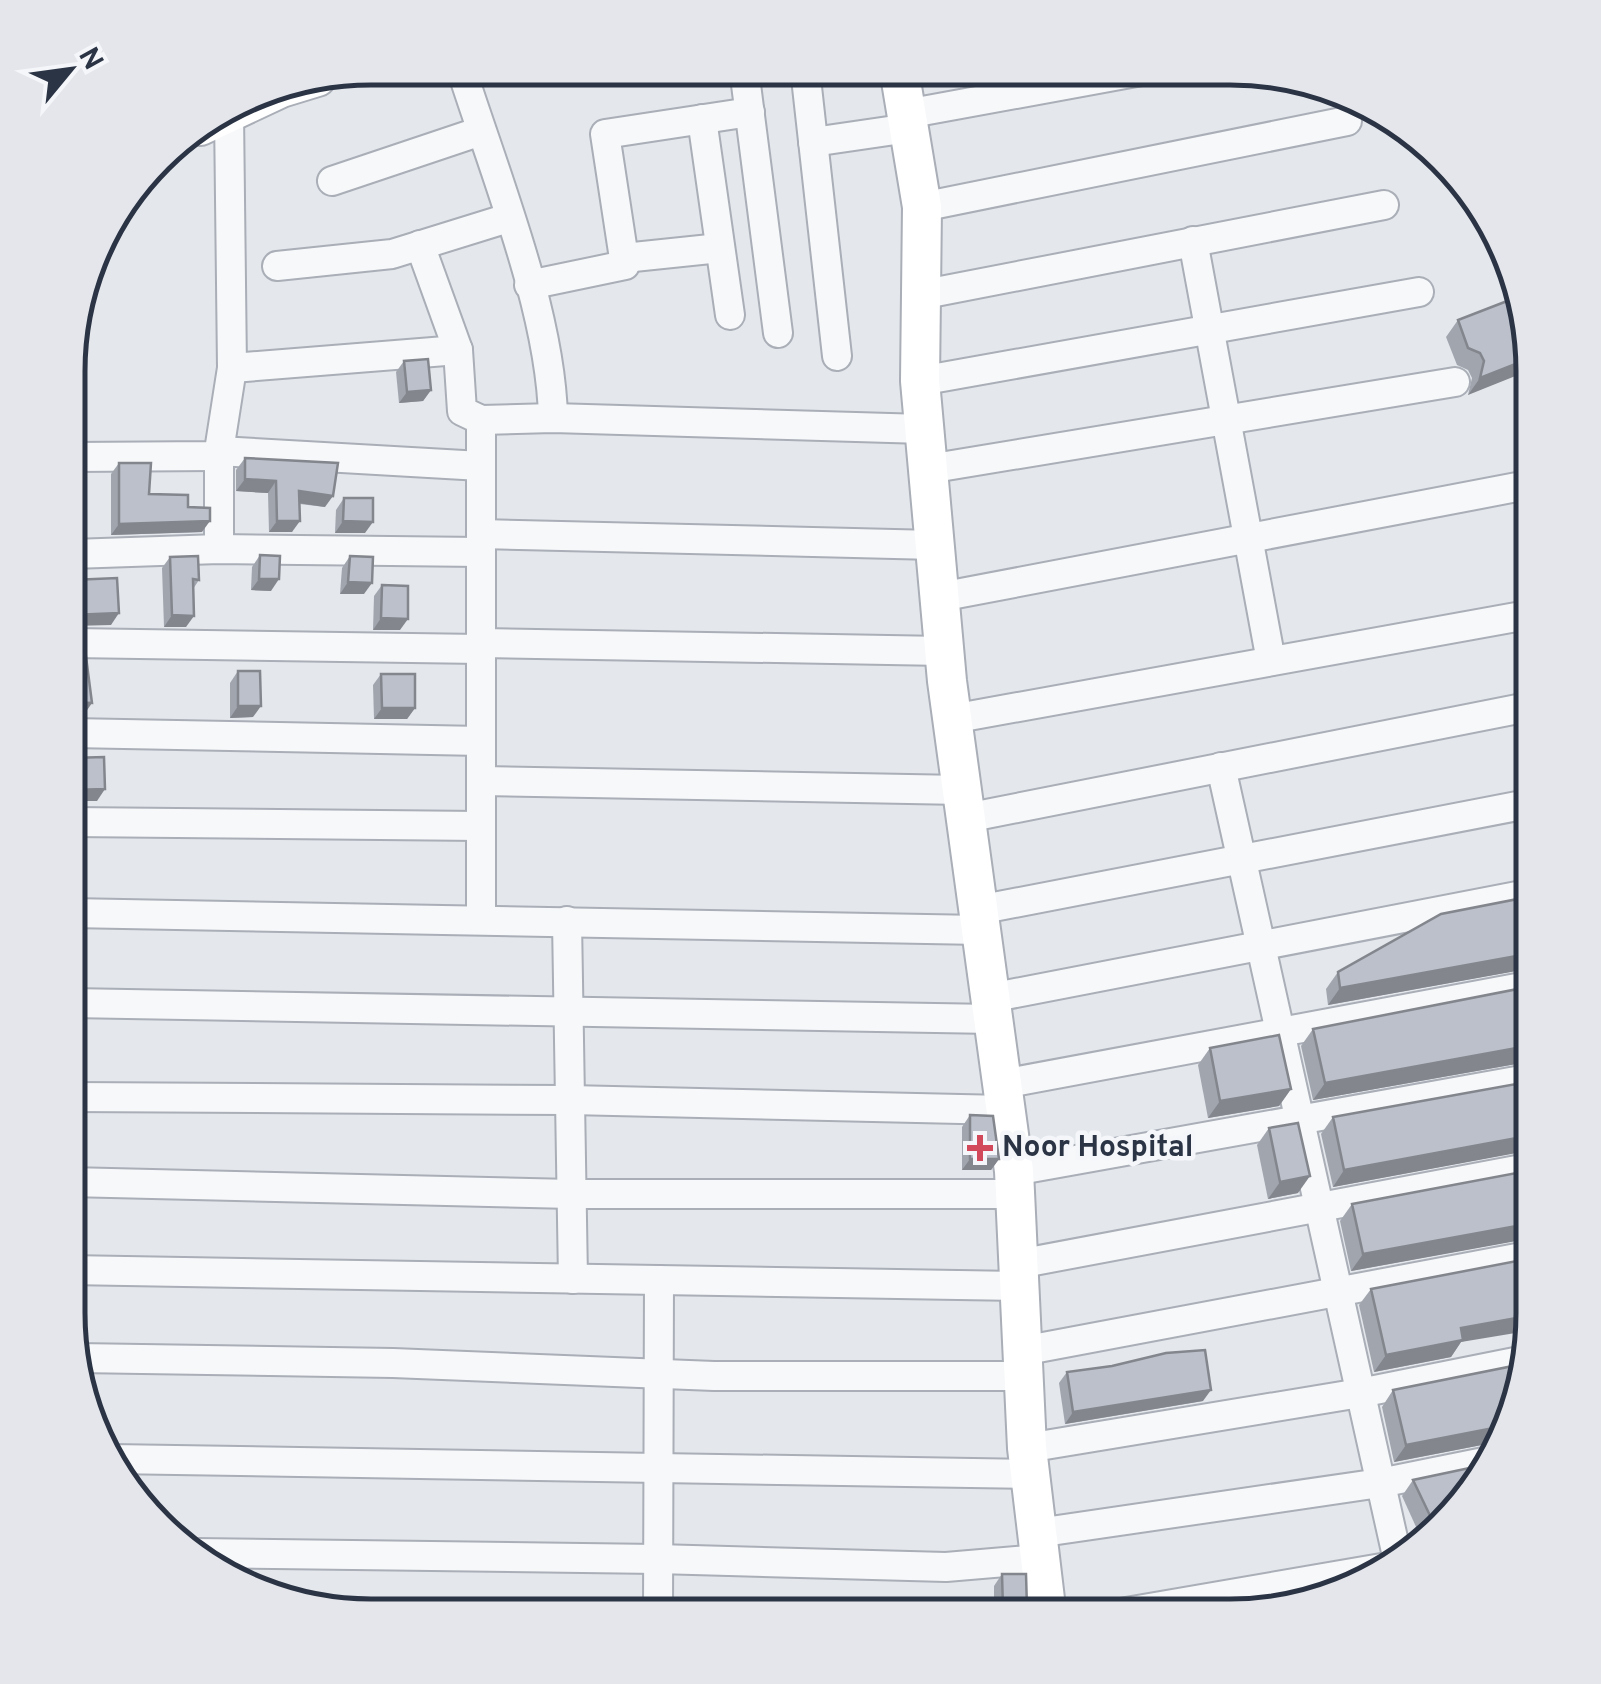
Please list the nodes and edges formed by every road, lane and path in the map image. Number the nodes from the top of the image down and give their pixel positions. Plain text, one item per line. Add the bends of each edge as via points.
1 (807, 85) edge
2 (902, 85) edge
3 (1076, 85) edge
4 (467, 86) edge
5 (746, 86) edge
6 (750, 112) junction
7 (702, 119) junction
8 (908, 121) junction
9 (1347, 121) dead end
10 (215, 131) edge
11 (481, 132) junction
12 (813, 142) junction
13 (332, 181) dead end
14 (1384, 205) dead end
15 (922, 207) junction
16 (508, 218) junction
17 (1193, 241) junction
18 (420, 245) junction
19 (720, 248) junction
20 (624, 258) junction
21 (277, 266) dead end
22 (529, 286) junction
23 (1419, 292) dead end
24 (920, 295) junction
25 (730, 315) dead end
26 (1209, 330) junction
27 (778, 332) dead end
28 (458, 350) junction
29 (837, 356) dead end
30 (232, 368) junction
31 (920, 382) junction
32 (1455, 382) dead end
33 (553, 418) junction
34 (482, 420) junction
35 (1226, 420) junction
36 (924, 428) junction
37 (219, 452) junction
38 (85, 457) edge
39 (481, 466) junction
40 (928, 469) junction
41 (1515, 488) edge
42 (1248, 540) junction
43 (481, 543) junction
44 (935, 545) junction
45 (219, 549) junction
46 (85, 554) edge
47 (940, 597) junction
48 (1515, 617) edge
49 (85, 643) edge
50 (481, 646) junction
51 (944, 651) junction
52 (1270, 661) junction
53 (1515, 710) edge
54 (952, 719) junction
55 (85, 733) edge
56 (481, 741) junction
57 (1221, 767) junction
58 (481, 781) junction
59 (964, 804) junction
60 (1515, 806) edge
61 (85, 822) edge
62 (480, 826) junction
63 (1241, 859) junction
64 (1515, 897) edge
65 (86, 913) edge
66 (480, 919) junction
67 (980, 920) junction
68 (567, 921) junction
69 (1260, 946) junction
70 (1515, 988) edge
71 (86, 1003) edge
72 (991, 1008) junction
73 (568, 1014) junction
74 (1280, 1034) junction
75 (1515, 1081) edge
76 (86, 1096) edge
77 (1004, 1097) junction
78 (570, 1100) junction
79 (1299, 1119) junction
80 (1515, 1170) edge
81 (86, 1182) edge
82 (1014, 1183) junction
83 (572, 1194) junction
84 (1319, 1206) junction
85 (1515, 1258) edge
86 (86, 1270) edge
87 (1018, 1275) junction
88 (573, 1279) junction
89 (659, 1280) junction
90 (1338, 1294) junction
91 (89, 1358) edge
92 (1023, 1363) junction
93 (1511, 1363) edge
94 (657, 1374) junction
95 (1360, 1393) junction
96 (126, 1459) edge
97 (1028, 1461) junction
98 (1472, 1464) edge
99 (657, 1470) junction
100 (1380, 1483) junction
101 (1039, 1546) junction
102 (1395, 1547) edge
103 (217, 1553) edge
104 (657, 1559) junction
105 (1343, 1575) edge
106 (658, 1598) edge
107 (1045, 1598) edge
108 (1207, 1598) edge

1 - 12 street
2 - 8 street
3 - 8 street
4 - 11 street
5 - 6 street
6 - 7 street
6 - 27 street
7 - 19 street
7 - 20 street via 605,134
8 - 12 street
8 - 15 street
9 - 15 street
10 - 30 street
11 - 13 street
11 - 16 street
12 - 29 street
14 - 17 street
15 - 24 street
16 - 18 street
16 - 22 street
17 - 24 street
17 - 26 street
18 - 21 street
18 - 28 street
19 - 20 street
19 - 25 street
20 - 22 street via 626,265
22 - 33 street
23 - 26 street
24 - 31 street
26 - 31 street
26 - 35 street
28 - 30 street
28 - 34 street via 462,411
30 - 37 street
31 - 36 street
32 - 35 street
33 - 34 street
33 - 36 street
34 - 39 street
35 - 40 street
35 - 42 street
36 - 40 street
37 - 38 street
37 - 39 street
37 - 45 street
39 - 43 street
40 - 44 street
41 - 42 street
42 - 47 street
42 - 52 street
43 - 44 street
43 - 45 street
43 - 50 street
44 - 47 street
45 - 46 street
47 - 51 street
48 - 52 street
49 - 50 street
50 - 51 street
50 - 56 street
51 - 54 street
52 - 54 street
53 - 57 street
54 - 59 street
55 - 56 street
56 - 58 street
57 - 59 street
57 - 63 street
58 - 59 street
58 - 62 street
59 - 67 street
60 - 63 street
61 - 62 street
62 - 66 street
63 - 67 street
63 - 69 street
64 - 69 street
65 - 66 street
66 - 68 street
67 - 68 street
67 - 72 street
68 - 73 street
69 - 72 street
69 - 74 street
70 - 74 street
71 - 73 street
72 - 73 street
72 - 77 street
73 - 78 street
74 - 77 street
74 - 79 street
75 - 79 street
76 - 78 street
77 - 78 street
77 - 82 street
78 - 83 street
79 - 82 street
79 - 84 street
80 - 84 street
81 - 83 street
82 - 83 street
82 - 87 street
83 - 88 street
84 - 87 street
84 - 90 street
85 - 90 street
86 - 88 street
87 - 89 street
87 - 92 street
88 - 89 street
89 - 94 street
90 - 92 street
90 - 95 street
91 - 94 street
92 - 94 street
92 - 97 street
93 - 95 street
94 - 99 street
95 - 97 street
95 - 100 street
96 - 99 street
97 - 99 street
97 - 101 street
98 - 100 street
99 - 104 street
100 - 101 street
100 - 102 street
101 - 104 street via 946,1568
101 - 107 street
103 - 104 street
104 - 106 street
105 - 108 street

